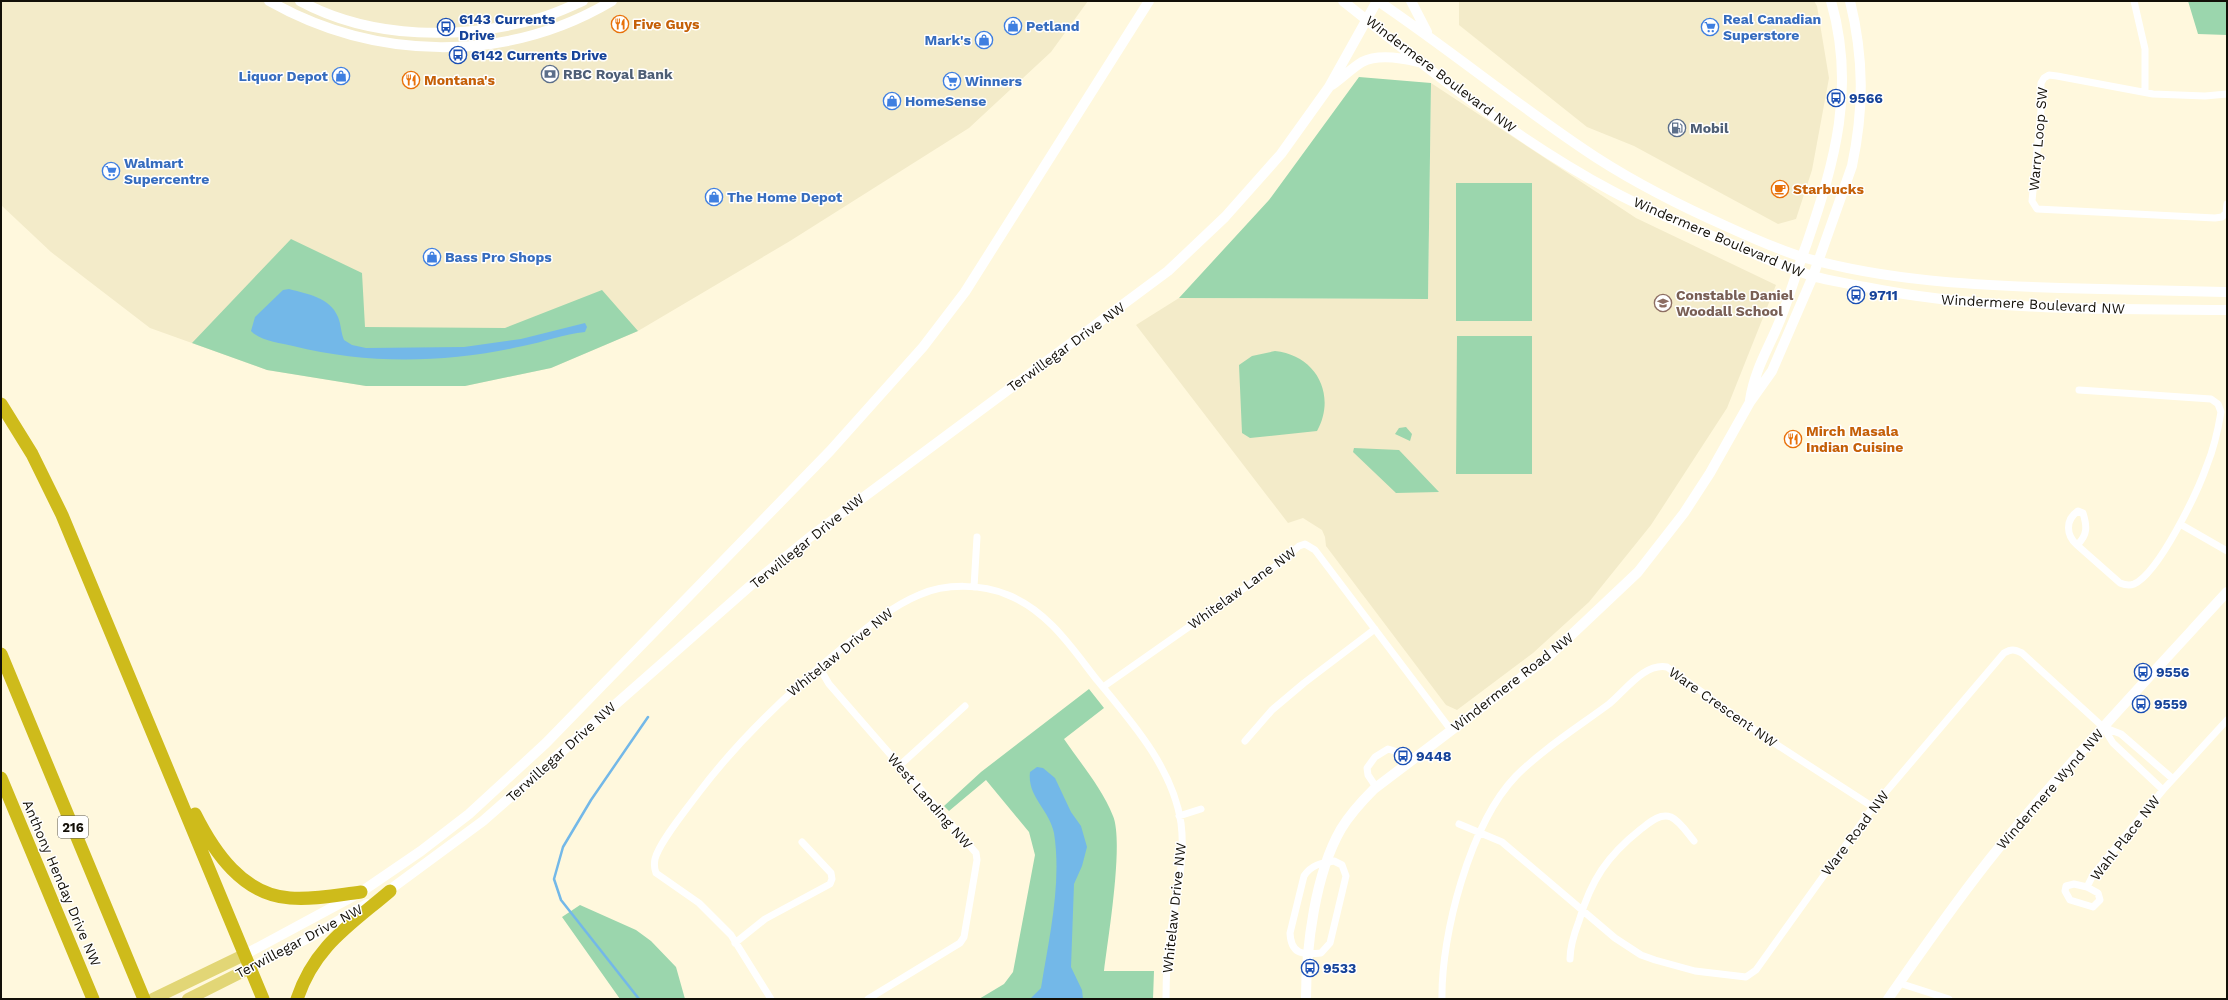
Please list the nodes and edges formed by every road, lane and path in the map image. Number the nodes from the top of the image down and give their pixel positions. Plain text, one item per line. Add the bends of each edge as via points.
1 (269, 1) edge
2 (300, 1) edge
3 (583, 1) edge
4 (612, 1) edge
5 (1149, 1) edge
6 (1343, 1) edge
7 (1377, 1) edge
8 (1411, 1) edge
9 (1831, 1) edge
10 (1850, 1) edge
11 (2134, 1) edge
12 (1367, 19) junction
13 (1429, 35) junction
14 (1420, 62) junction
15 (1329, 87) junction
16 (2145, 92) junction
17 (2227, 94) edge
18 (2227, 204) edge
19 (1802, 257) junction
20 (1819, 260) junction
21 (1797, 271) junction
22 (1814, 276) junction
23 (2227, 292) edge
24 (2227, 310) edge
25 (2079, 390) dead end
26 (1750, 402) junction
27 (1, 404) edge
28 (2180, 524) junction
29 (977, 537) dead end
30 (2077, 545) dead end
31 (2227, 551) edge
32 (974, 587) junction
33 (2227, 592) edge
34 (1375, 629) junction
35 (1, 654) edge
36 (819, 667) junction
37 (1103, 687) junction
38 (965, 706) dead end
39 (2227, 720) edge
40 (2103, 727) junction
41 (1451, 730) junction
42 (1245, 741) dead end
43 (1408, 763) junction
44 (899, 766) junction
45 (172, 777) junction
46 (1, 778) edge
47 (2173, 779) junction
48 (1376, 787) junction
49 (2163, 790) junction
50 (1873, 807) junction
51 (1201, 809) dead end
52 (1179, 816) junction
53 (1459, 824) dead end
54 (1480, 832) junction
55 (1694, 841) dead end
56 (802, 842) dead end
57 (1327, 862) junction
58 (2087, 887) junction
59 (390, 891) junction
60 (360, 892) junction
61 (1582, 910) junction
62 (735, 943) junction
63 (244, 954) junction
64 (1307, 955) junction
65 (1570, 959) dead end
66 (250, 968) junction
67 (1899, 983) junction
68 (93, 999) edge
69 (144, 999) edge
70 (153, 999) edge
71 (188, 999) edge
72 (262, 999) edge
73 (297, 999) edge
74 (771, 999) edge
75 (868, 999) edge
76 (1166, 999) edge
77 (1306, 999) edge
78 (1442, 999) edge
79 (1888, 999) edge
80 (1949, 999) edge

1 - 4 street via 318,26 380,42 461,47 520,39 557,28
2 - 3 street via 327,13 406,32 466,32 505,27 542,18
5 - 60 street, Terwillegar Drive NW via 966,292 877,400 520,768 469,814 421,851
6 - 12 street, Windermere Boulevard NW
7 - 12 street, Terwillegar Drive NW
7 - 13 street, Windermere Boulevard NW
8 - 13 street
9 - 19 street, Windermere Road NW via 1840,38 1843,100 1837,144 1826,188
10 - 20 street, Windermere Road NW via 1860,52 1859,117 1852,166
11 - 16 street via 2145,49
12 - 14 street, Windermere Boulevard NW
12 - 15 street, Terwillegar Drive NW
13 - 19 street, Windermere Boulevard NW via 1526,108 1596,157 1647,188 1761,242
14 - 15 street via 1401,58 1368,60
14 - 21 street, Windermere Boulevard NW via 1534,144 1612,191
15 - 59 street, Terwillegar Drive NW via 1281,154 1225,217 1168,271 810,537 702,628 483,821
16 - 17 street, Warry Loop SW via 2205,96
16 - 18 street, Warry Loop SW via 2057,76 2044,78 2041,83 2041,110 2032,202 2037,209 2215,218 2226,213
19 - 20 street, Windermere Boulevard NW
19 - 21 street, Windermere Road NW
20 - 22 street, Windermere Road NW
20 - 23 street, Windermere Boulevard NW via 1884,274 1964,285
21 - 22 street, Windermere Boulevard NW
21 - 26 street, Windermere Road NW via 1782,316 1753,379
22 - 24 street, Windermere Boulevard NW via 1909,296 1984,304
22 - 26 street, Windermere Road NW via 1772,371
25 - 28 street via 2211,399 2218,404 2221,412 2208,464
26 - 41 street, Windermere Road NW via 1684,514 1638,572 1548,657
27 - 45 highway via 32,454 62,516
28 - 30 street via 2144,576 2138,582 2129,585 2120,583
28 - 31 street
29 - 32 street
32 - 36 street, Whitelaw Drive NW via 951,587 921,594 891,610
32 - 37 street, Whitelaw Drive NW via 1008,594 1032,608 1063,637
33 - 40 street, Windermere Wynd NW
34 - 37 street, Whitelaw Lane NW via 1315,550 1305,544
34 - 41 street, Whitelaw Lane NW
34 - 42 street via 1272,710
35 - 69 highway, 216
36 - 44 street, West Landing NW via 829,684
36 - 62 street, Whitelaw Drive NW via 752,728 717,768 680,818 654,862 656,873 699,903
37 - 52 street, Whitelaw Drive NW via 1151,750 1167,779
38 - 44 street
39 - 47 street, Wahl Place NW
40 - 47 street via 2121,734
40 - 49 street, Wahl Place NW via 2112,743
40 - 50 street, Ware Road NW via 2022,653 2015,649 2010,650 2004,653
40 - 67 street, Windermere Wynd NW via 1997,851
41 - 43 street, Windermere Road NW
43 - 48 street, Windermere Road NW
43 - 48 street via 1398,752 1388,749 1375,757 1367,768 1368,775
44 - 75 street, West Landing NW via 976,853 977,860 964,937 960,944
45 - 60 highway via 216,852 254,887 289,898 313,898
45 - 63 highway
46 - 68 highway, Anthony Henday Drive NW
47 - 49 street, Wahl Place NW
48 - 57 street, Windermere Road NW via 1341,829
49 - 58 street, Wahl Place NW via 2093,875
50 - 54 street, Ware Crescent NW via 1765,737 1679,674 1668,667 1654,667 1647,670 1626,690 1517,776 1495,802
50 - 61 street, Ware Road NW via 1756,970 1746,976 1695,971 1655,960 1615,938
51 - 52 street
52 - 76 street, Whitelaw Drive NW via 1182,850 1170,938
53 - 54 street
54 - 61 street, Ware Road NW via 1502,842
54 - 78 street, Ware Crescent NW via 1469,860 1446,942
55 - 61 street via 1672,818 1665,816 1652,821 1629,839 1605,864 1590,889
56 - 62 street via 831,873 830,884 765,919
57 - 64 street, Windermere Road NW via 1312,920
57 - 64 street via 1308,869 1295,909 1290,942 1297,952
57 - 64 street via 1342,865 1346,876 1330,944 1321,953
58 - 58 street, Wahl Place NW via 2098,893 2100,900 2093,907 2074,902 2066,895 2066,886 2074,884
59 - 66 street, Terwillegar Drive NW
59 - 73 highway via 327,944 304,980
60 - 63 street, Terwillegar Drive NW
61 - 65 street via 1571,943
62 - 74 street
63 - 66 highway
63 - 70 main road, Terwillegar Drive NW
64 - 77 street, Windermere Road NW
66 - 71 main road, Terwillegar Drive NW
66 - 72 highway
67 - 79 street, Windermere Wynd NW
67 - 80 street

